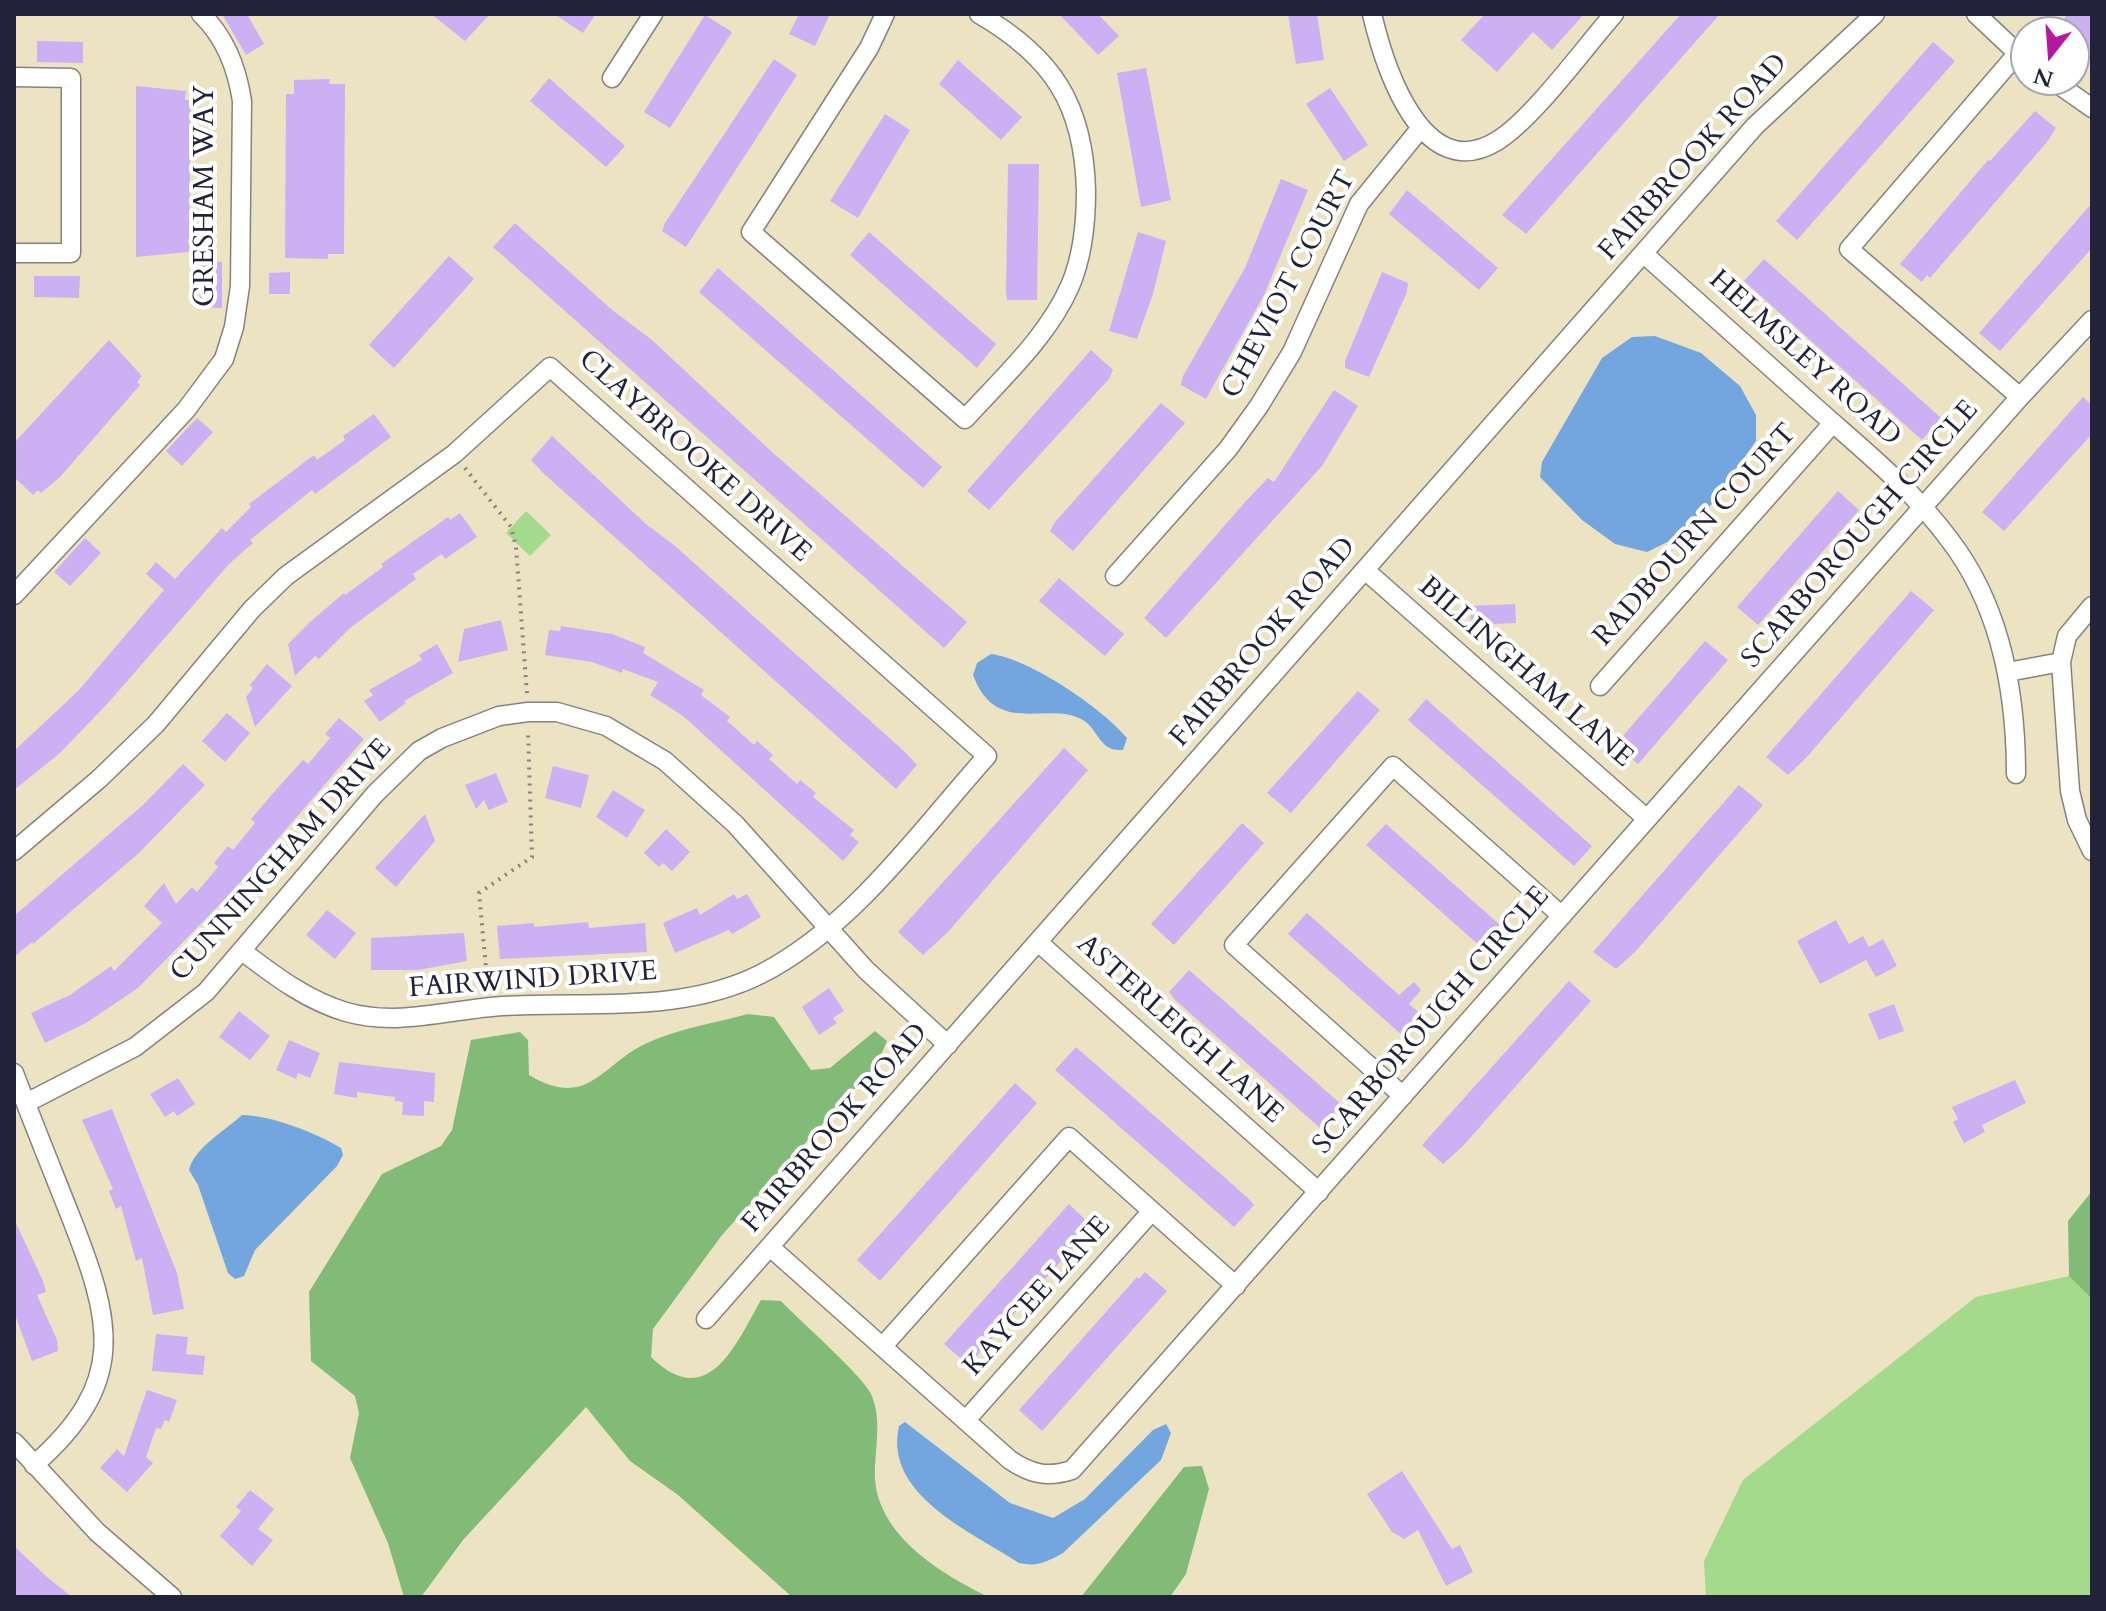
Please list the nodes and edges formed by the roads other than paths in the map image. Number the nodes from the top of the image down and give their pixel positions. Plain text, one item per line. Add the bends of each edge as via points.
1 (201, 14) edge
2 (653, 14) edge
3 (885, 14) edge
4 (979, 14) edge
5 (1372, 14) edge
6 (1614, 14) edge
7 (1875, 14) edge
8 (1976, 14) edge
9 (2010, 46) edge
10 (2010, 70) edge
11 (14, 77) edge
12 (612, 78) dead end
13 (2075, 96) edge
14 (2092, 108) edge
15 (1420, 129) junction
16 (14, 253) edge
17 (1644, 254) junction
18 (2092, 320) edge
19 (2020, 397) junction
20 (1833, 423) junction
21 (1923, 508) junction
22 (1365, 570) junction
23 (1115, 576) dead end
24 (14, 595) edge
25 (2092, 606) edge
26 (2061, 662) junction
27 (2008, 672) junction
28 (1600, 686) dead end
29 (2016, 774) dead end
30 (1647, 819) junction
31 (14, 851) edge
32 (2092, 851) edge
33 (1562, 916) junction
34 (827, 927) junction
35 (1038, 942) junction
36 (242, 951) junction
37 (948, 1045) junction
38 (14, 1073) edge
39 (1403, 1096) junction
40 (26, 1103) junction
41 (1319, 1192) junction
42 (1152, 1211) junction
43 (770, 1247) junction
44 (1236, 1286) junction
45 (706, 1319) dead end
46 (883, 1346) junction
47 (966, 1420) junction
48 (14, 1442) edge
49 (34, 1465) junction
50 (172, 1597) edge

1 - 24 street, GRESHAM WAY via 226,49 242,101 240,286 224,359 186,410
2 - 12 street
3 - 4 street via 869,48 751,232 965,419 1040,336 1057,309 1079,262 1086,211 1083,147 1067,98 1039,57 1011,32
5 - 15 street via 1399,96
6 - 15 street via 1516,127 1496,142 1476,149 1455,148
7 - 17 street, FAIRBROOK ROAD via 1755,126
8 - 9 street
10 - 19 street via 1849,249
11 - 16 street via 71,78 71,253
13 - 14 street
15 - 23 street, CHEVIOT COURT via 1359,204 1273,386 1228,449
17 - 20 street, HELMSLEY ROAD
17 - 22 street, FAIRBROOK ROAD
18 - 19 street, SCARBOROUGH CIRCLE
19 - 21 street, SCARBOROUGH CIRCLE
20 - 21 street, HELMSLEY ROAD
20 - 28 street, RADBOURN COURT
21 - 27 street, HELMSLEY ROAD via 1951,541 1973,582
21 - 30 street, SCARBOROUGH CIRCLE
22 - 30 street, BILLINGHAM LANE
22 - 35 street, FAIRBROOK ROAD
25 - 26 street via 2067,636
26 - 27 street
26 - 32 street via 2070,791
27 - 29 street, HELMSLEY ROAD
30 - 33 street, SCARBOROUGH CIRCLE
31 - 34 street, CLAYBROOKE DRIVE via 156,724 286,576 454,454 550,367 987,756 858,902
33 - 39 street, SCARBOROUGH CIRCLE
33 - 39 street via 1393,766 1234,945
34 - 36 street, FAIRWIND DRIVE via 760,974 686,997 648,1003 490,1007 409,1018 348,1012 286,985
34 - 36 street, CUNNINGHAM DRIVE via 735,824 665,761 606,726 557,712 528,712 499,716 419,751 375,794
34 - 37 street, CUNNINGHAM DRIVE
35 - 37 street, FAIRBROOK ROAD
35 - 41 street, ASTERLEIGH LANE
36 - 40 street, CUNNINGHAM DRIVE via 206,992 135,1047
37 - 43 street, FAIRBROOK ROAD
38 - 40 street
39 - 41 street, SCARBOROUGH CIRCLE
40 - 49 street via 89,1263 105,1327 96,1386 82,1414
41 - 44 street, SCARBOROUGH CIRCLE
42 - 44 street
42 - 46 street via 1069,1137
42 - 47 street, KAYCEE LANE
43 - 45 street, FAIRBROOK ROAD
43 - 46 street, SCARBOROUGH CIRCLE
44 - 47 street, SCARBOROUGH CIRCLE via 1072,1470 1055,1475 1024,1469
46 - 47 street, SCARBOROUGH CIRCLE
48 - 49 street
49 - 50 street via 97,1532

